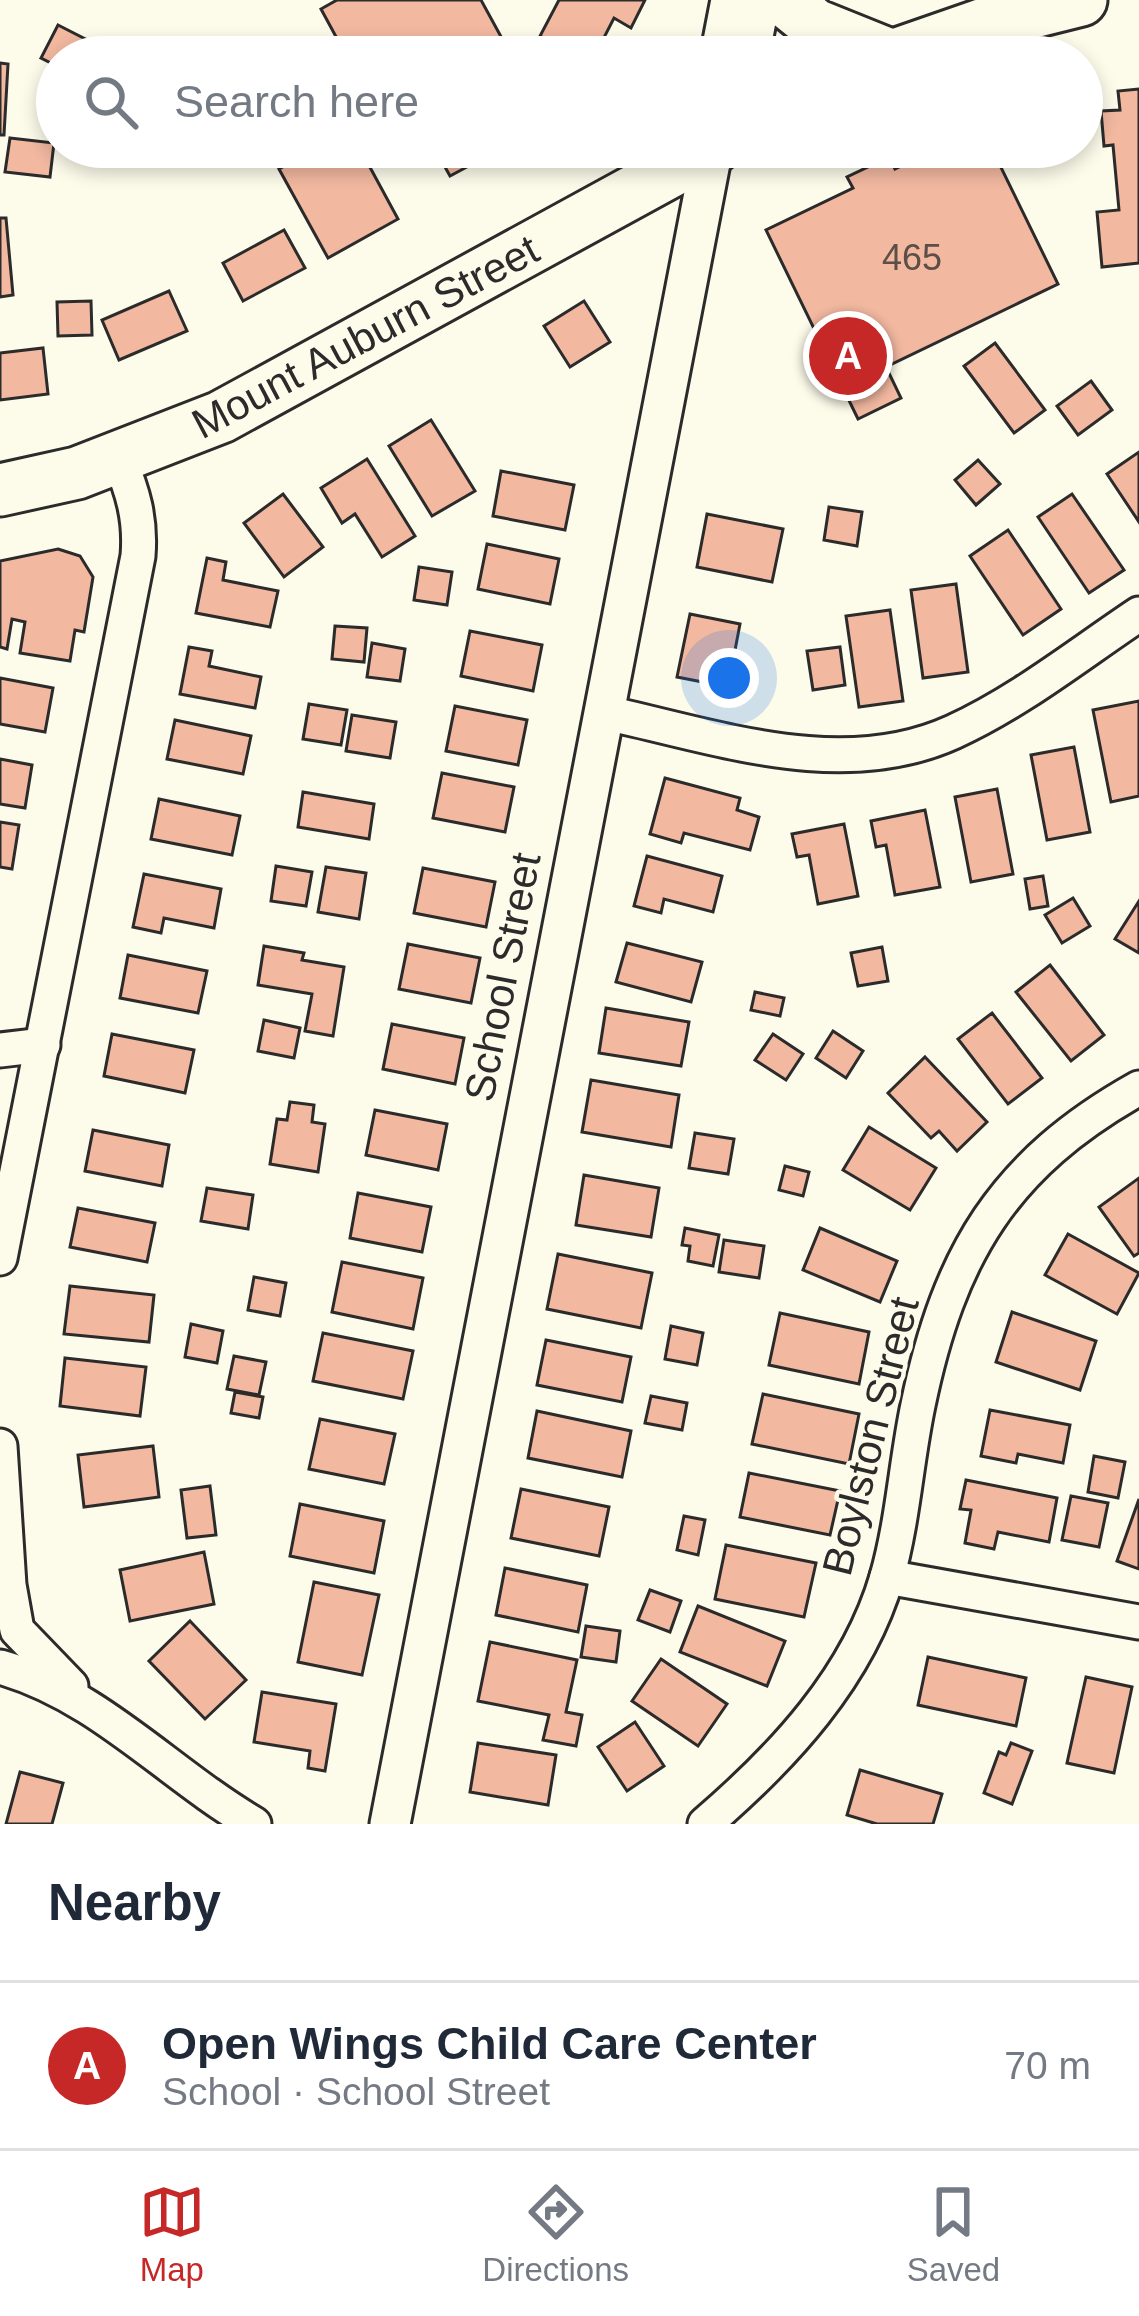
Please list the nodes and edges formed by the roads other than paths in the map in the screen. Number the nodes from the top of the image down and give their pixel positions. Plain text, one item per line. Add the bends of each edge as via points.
1 (730, 0) edge
2 (760, 0) edge
3 (784, 0) edge
4 (1081, 0) edge
5 (724, 36) edge
6 (753, 36) edge
7 (839, 36) edge
8 (949, 36) edge
9 (676, 168) edge
10 (710, 168) edge
11 (119, 458) junction
12 (0, 490) edge
13 (1139, 614) edge
14 (602, 712) junction
15 (43, 1045) junction
16 (0, 1049) edge
17 (1139, 1088) edge
18 (0, 1258) edge
19 (0, 1446) edge
20 (887, 1577) junction
21 (1139, 1622) edge
22 (0, 1666) edge
23 (94, 1708) junction
24 (201, 1812) edge
25 (254, 1824) edge
26 (390, 1824) edge
27 (706, 1824) edge

1 - 5 street
2 - 6 street
3 - 7 main road
4 - 8 main road
9 - 11 main road, Mount Auburn Street via 272,391
10 - 14 street, School Street
11 - 12 main road, Mount Auburn Street
11 - 15 street via 140,526 138,556
13 - 14 street via 995,710 909,748 864,755 778,750
14 - 26 street, School Street
15 - 16 street
15 - 18 street
17 - 20 street, Boylston Street via 1030,1167 968,1252 931,1351
19 - 23 street via 17,1630
20 - 21 street
20 - 27 street, Boylston Street via 845,1670 814,1713
22 - 23 street
23 - 24 street
24 - 25 street

